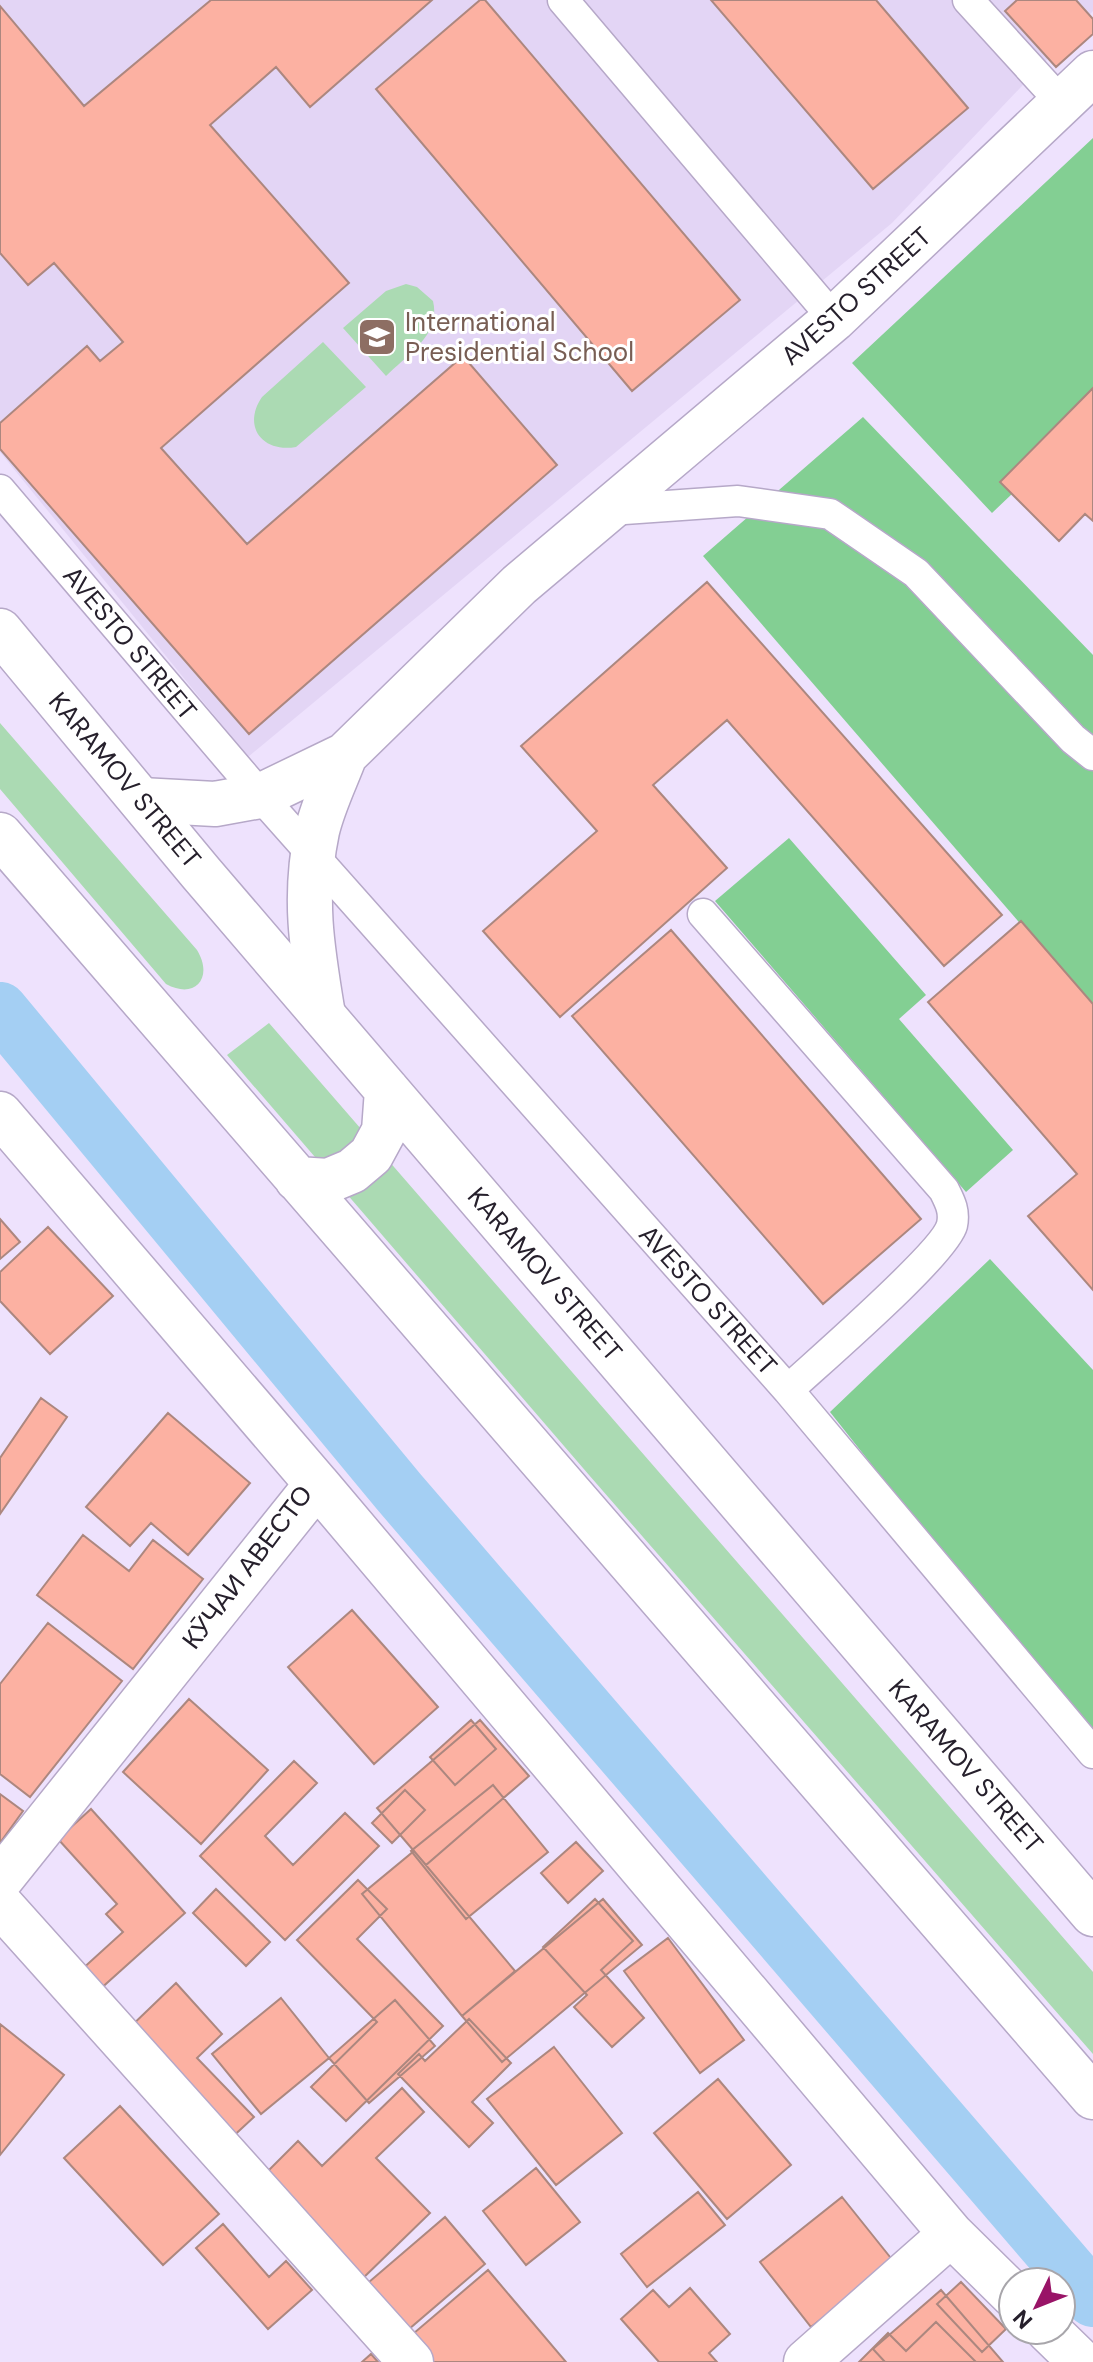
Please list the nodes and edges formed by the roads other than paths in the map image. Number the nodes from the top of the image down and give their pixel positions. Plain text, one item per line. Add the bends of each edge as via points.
1 (563, 0) edge
2 (968, 0) edge
3 (1093, 73) edge
4 (1061, 102) junction
5 (834, 319) junction
6 (0, 490) edge
7 (610, 510) junction
8 (0, 631) edge
9 (345, 755) junction
10 (1093, 755) edge
11 (260, 796) junction
12 (141, 800) junction
13 (0, 835) edge
14 (313, 855) junction
15 (703, 914) dead end
16 (323, 1015) junction
17 (387, 1090) junction
18 (0, 1114) edge
19 (297, 1179) junction
20 (788, 1390) junction
21 (317, 1484) junction
22 (1093, 1753) edge
23 (0, 1880) edge
24 (0, 1904) edge
25 (1093, 1914) edge
26 (1093, 2097) edge
27 (951, 2234) junction
28 (997, 2279) edge
29 (1064, 2346) edge
30 (411, 2362) edge
31 (806, 2362) edge
32 (1081, 2362) edge

1 - 5 lane
2 - 4 lane
3 - 4 street, AVESTO STREET
4 - 5 street, AVESTO STREET
5 - 7 street, AVESTO STREET
6 - 11 lane, AVESTO STREET
7 - 9 street, AVESTO STREET via 519,585
7 - 10 lane via 738,501 830,514 916,573
8 - 12 street, KARAMOV STREET
9 - 11 street, AVESTO STREET
9 - 14 street, AVESTO STREET
11 - 12 street, AVESTO STREET via 215,804
11 - 14 lane, AVESTO STREET
12 - 16 street, KARAMOV STREET
13 - 19 street
14 - 16 street, AVESTO STREET via 308,891 311,949
14 - 20 lane, AVESTO STREET
15 - 20 lane via 944,1190 954,1211 951,1228 929,1258
16 - 17 street, KARAMOV STREET
17 - 19 street via 384,1131 371,1155 328,1181
17 - 25 street, KARAMOV STREET
18 - 21 street, КӮЧАИ АВЕСТО
19 - 26 street
20 - 22 lane, AVESTO STREET
21 - 23 street, КӮЧАИ АВЕСТО
21 - 27 street
24 - 30 street
27 - 28 street
27 - 31 street
29 - 32 street

